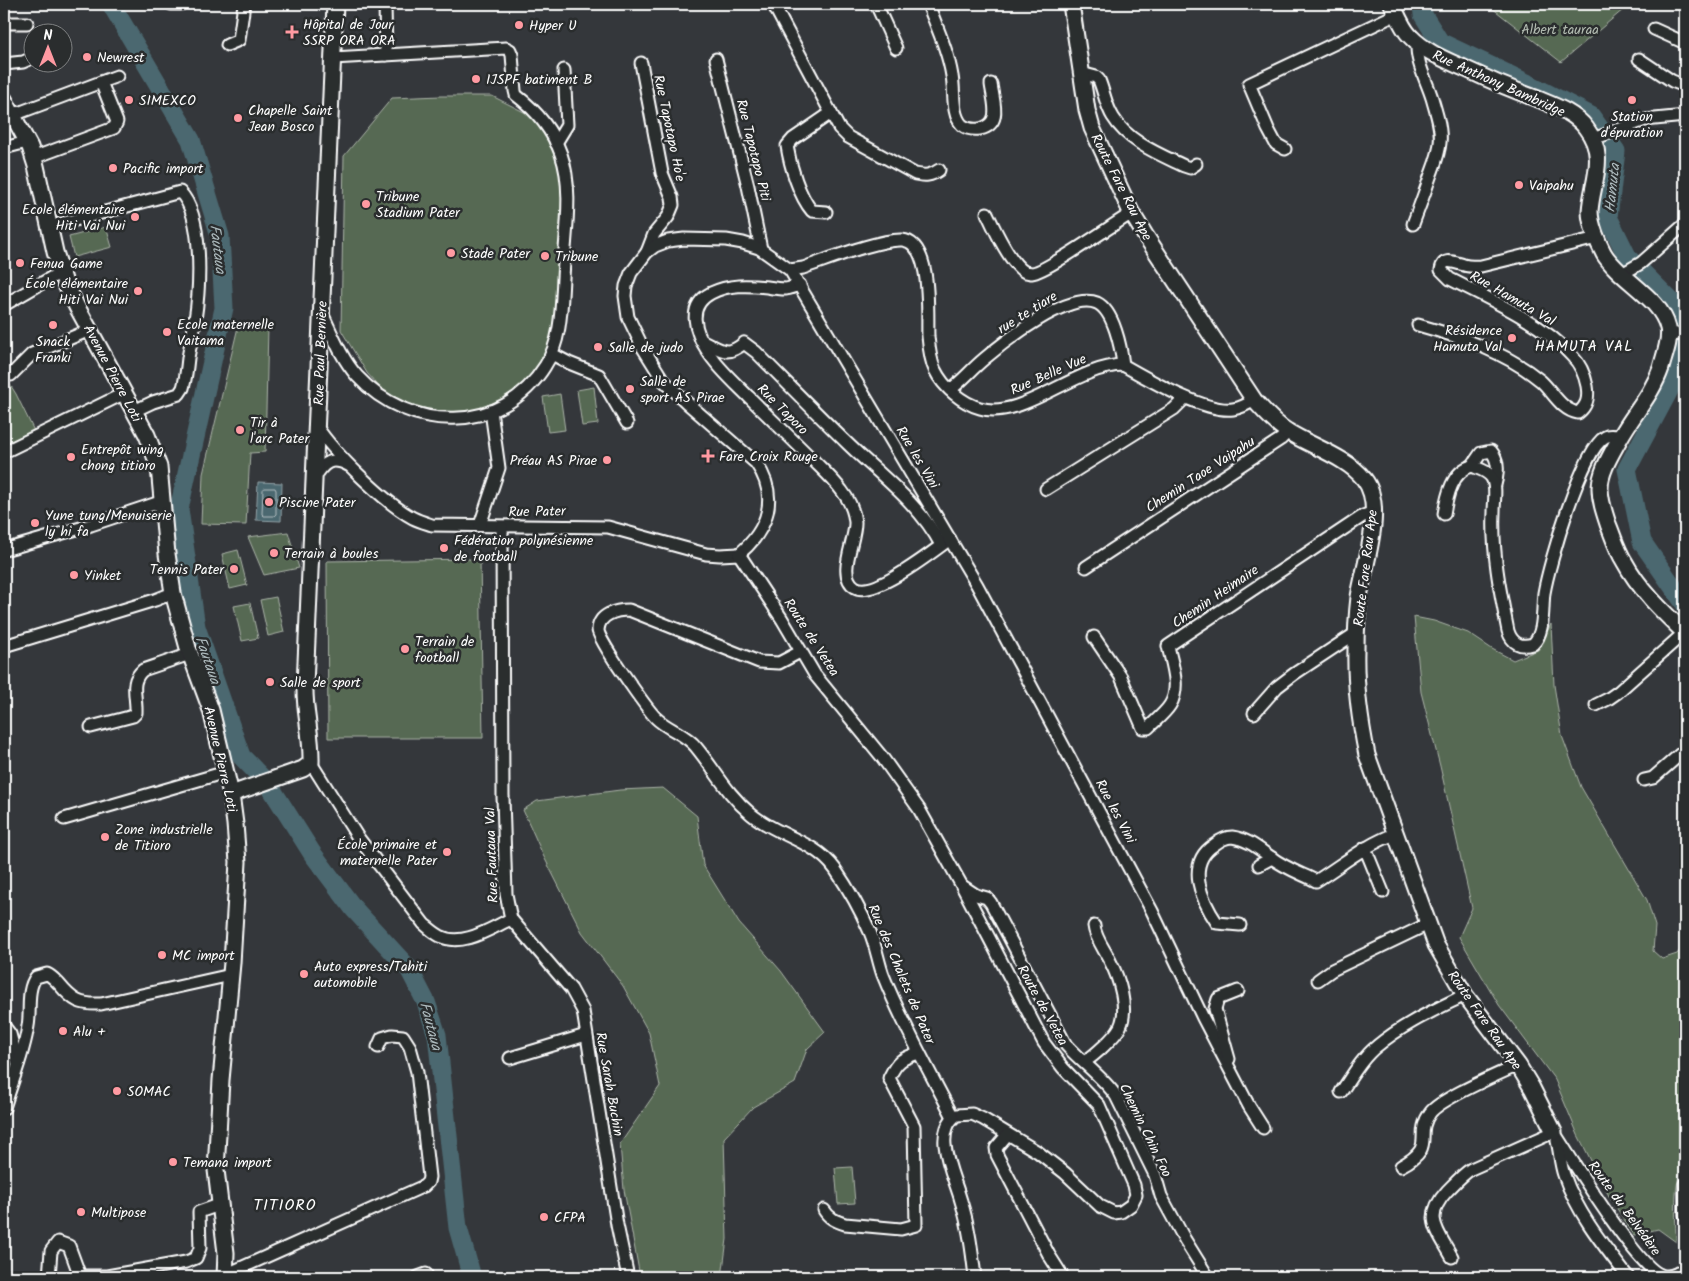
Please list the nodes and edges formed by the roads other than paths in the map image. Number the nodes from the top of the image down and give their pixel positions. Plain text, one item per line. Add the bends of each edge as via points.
1 (171, 4) edge
2 (181, 4) edge
3 (244, 4) edge
4 (335, 4) edge
5 (385, 4) edge
6 (773, 4) edge
7 (876, 4) edge
8 (928, 4) edge
9 (1071, 4) edge
10 (1394, 9) edge
11 (4, 23) edge
12 (22, 23) edge
13 (1654, 29) dead end
14 (1417, 43) junction
15 (1685, 43) edge
16 (227, 45) dead end
17 (896, 48) dead end
18 (386, 55) junction
19 (333, 58) junction
20 (716, 59) dead end
21 (1639, 59) dead end
22 (22, 62) edge
23 (641, 63) dead end
24 (4, 64) edge
25 (564, 70) dead end
26 (1081, 72) junction
27 (117, 76) dead end
28 (102, 82) junction
29 (992, 84) dead end
30 (1685, 86) edge
31 (4, 99) edge
32 (831, 113) junction
33 (13, 115) junction
34 (1685, 116) edge
35 (1596, 138) junction
36 (27, 142) junction
37 (556, 143) junction
38 (4, 148) edge
39 (1285, 149) dead end
40 (33, 158) junction
41 (1196, 164) dead end
42 (939, 170) dead end
43 (826, 212) dead end
44 (1132, 212) junction
45 (987, 213) dead end
46 (1413, 224) dead end
47 (1685, 224) edge
48 (49, 227) junction
49 (1597, 238) junction
50 (760, 249) junction
51 (647, 252) junction
52 (790, 270) junction
53 (61, 272) junction
54 (1625, 273) junction
55 (800, 285) junction
56 (4, 305) edge
57 (322, 313) junction
58 (1418, 325) dead end
59 (90, 330) junction
60 (1676, 334) edge
61 (701, 340) junction
62 (552, 354) junction
63 (1123, 365) junction
64 (11, 375) dead end
65 (950, 390) junction
66 (124, 393) junction
67 (1186, 398) junction
68 (1254, 400) junction
69 (134, 411) junction
70 (491, 411) junction
71 (628, 423) dead end
72 (317, 427) junction
73 (1288, 432) junction
74 (1620, 437) junction
75 (4, 452) edge
76 (352, 466) junction
77 (1472, 466) junction
78 (314, 481) junction
79 (1495, 485) junction
80 (1046, 489) dead end
81 (163, 501) junction
82 (1374, 512) junction
83 (1444, 514) dead end
84 (480, 525) junction
85 (502, 527) junction
86 (946, 542) junction
87 (4, 550) edge
88 (739, 554) junction
89 (1086, 567) dead end
90 (173, 593) junction
91 (1685, 632) edge
92 (1356, 633) junction
93 (1094, 637) dead end
94 (4, 646) edge
95 (800, 652) junction
96 (190, 654) junction
97 (1596, 705) dead end
98 (1254, 713) dead end
99 (91, 726) dead end
100 (1685, 750) edge
101 (311, 762) junction
102 (226, 772) junction
103 (1644, 780) dead end
104 (231, 794) junction
105 (64, 819) dead end
106 (1395, 834) junction
107 (1365, 848) junction
108 (1272, 858) junction
109 (1259, 865) dead end
110 (962, 886) junction
111 (1383, 892) dead end
112 (511, 919) junction
113 (1428, 924) junction
114 (1240, 925) dead end
115 (1094, 926) dead end
116 (231, 975) junction
117 (1318, 980) dead end
118 (1238, 991) dead end
119 (1465, 995) junction
120 (4, 1026) edge
121 (586, 1036) junction
122 (378, 1048) dead end
123 (919, 1053) junction
124 (510, 1058) dead end
125 (1084, 1062) junction
126 (18, 1064) junction
127 (1518, 1065) junction
128 (1232, 1072) junction
129 (1341, 1092) dead end
130 (4, 1108) edge
131 (953, 1118) junction
132 (1263, 1128) dead end
133 (1554, 1132) junction
134 (1007, 1134) junction
135 (1401, 1166) dead end
136 (1685, 1184) edge
137 (1685, 1198) edge
138 (219, 1205) junction
139 (824, 1210) dead end
140 (1685, 1215) edge
141 (1452, 1257) dead end
142 (1685, 1268) edge
143 (225, 1276) edge
144 (50, 1277) edge
145 (628, 1277) edge
146 (975, 1277) edge
147 (1063, 1277) edge
148 (1208, 1277) edge
149 (1628, 1277) edge

1 - 2 street
3 - 16 street via 239,40
4 - 19 main road, Rue Paul Bernière
5 - 18 street
6 - 32 street
7 - 17 street
8 - 29 street via 948,55 958,120 963,126 979,129 994,120
9 - 26 main road, Route Fare Rau Ape
10 - 14 main road, Rue Anthony Bambridge
10 - 39 street via 1249,84 1272,137
11 - 12 street
13 - 15 street
14 - 35 main road, Rue Anthony Bambridge via 1442,59 1557,107 1576,118
14 - 46 street via 1416,56 1432,98 1441,142
18 - 19 street
18 - 37 street via 510,50 516,94 546,123
19 - 57 main road, Rue Paul Bernière
20 - 50 street, Rue Tapotapo Piti via 748,186
21 - 30 street
22 - 24 street
23 - 51 street, Rue Tapotapo Ho'e via 663,180 673,205 654,234
25 - 37 street via 567,125
26 - 41 street via 1099,80 1114,119 1132,138 1184,166 1190,168
26 - 44 main road, Route Fare Rau Ape via 1092,128
27 - 28 street
28 - 33 street
28 - 40 street via 117,122 114,128
31 - 33 main road, Avenue Pierre Loti
32 - 42 street via 838,128 848,137 915,174 924,176
32 - 43 street via 787,146 796,181 809,208
33 - 36 main road, Avenue Pierre Loti
34 - 35 street via 1645,120
35 - 49 main road, Rue Anthony Bambridge via 1598,171 1590,214
36 - 38 street
36 - 40 main road, Avenue Pierre Loti
37 - 62 street via 566,176 567,200 561,314
40 - 48 main road, Avenue Pierre Loti
44 - 45 street via 1032,273 1015,262
44 - 68 main road, Route Fare Rau Ape
47 - 54 street
48 - 53 main road, Avenue Pierre Loti
48 - 69 street via 180,192 187,199 198,245 198,282 196,319 185,382 179,394
49 - 54 main road, Rue Anthony Bambridge via 1605,255
49 - 58 street, Rue Hamuta Val via 1481,266 1445,262 1441,270 1450,279 1539,328 1574,357 1587,388 1585,408 1578,413 1570,412 1541,381 1502,356 1478,344
50 - 51 street, Rue les Vini via 707,238 668,241
50 - 52 street, Rue les Vini
51 - 88 street, Rue les Vini via 631,273 625,296 628,317 643,348 663,380 756,463 767,485 769,502 763,525
52 - 55 street, Rue les Vini
52 - 65 street, Rue Belle Vue via 886,242 910,242 920,255 928,288 928,337 934,369
53 - 56 street
53 - 59 main road, Avenue Pierre Loti
54 - 60 main road, Rue Anthony Bambridge
55 - 61 street, Rue Taporo via 785,289 736,286 712,292 698,303 696,310
55 - 86 street, Rue les Vini
57 - 70 street via 350,366 387,402 437,419 462,418
57 - 72 main road, Rue Paul Bernière
59 - 64 street via 32,354
59 - 66 main road, Avenue Pierre Loti
60 - 74 main road, Rue Anthony Bambridge via 1668,345 1648,395
61 - 86 street via 729,352 744,343 756,352 901,493
61 - 86 street, Rue Taporo via 726,373 847,498 855,524 846,567 855,588 863,590 886,581
62 - 70 street via 530,386 518,397
62 - 71 street via 600,375
63 - 65 street, Rue Belle Vue via 1098,368 1021,404 992,411 973,405
63 - 65 street, rue te tiare via 1116,330 1104,309 1089,301 1079,301 1057,309 1010,339
63 - 67 street
66 - 69 main road, Avenue Pierre Loti
66 - 75 street
67 - 68 street via 1224,409 1234,409
67 - 80 street via 1174,409
68 - 73 main road, Route Fare Rau Ape
69 - 81 main road, Avenue Pierre Loti via 159,467
70 - 84 street via 498,468
72 - 76 street, Rue Pater via 327,442
72 - 78 main road, Rue Paul Bernière
73 - 82 main road, Route Fare Rau Ape via 1359,472 1370,490
73 - 89 street, Chemin Taoe Vaipahu
74 - 79 street via 1605,437 1597,446 1579,483 1551,561 1540,633 1529,645 1515,643 1508,630 1495,556
74 - 91 main road, Rue Anthony Bambridge via 1603,472 1600,487 1602,508 1624,562 1661,610
76 - 78 street via 333,460 320,469
76 - 84 street, Rue Pater via 388,500 414,518 432,525
77 - 79 street via 1488,473
77 - 79 street via 1481,453 1491,451 1496,462
77 - 83 street via 1458,474 1446,499
78 - 101 main road, Rue Paul Bernière via 304,698
81 - 87 street
81 - 90 main road, Avenue Pierre Loti
82 - 92 main road, Route Fare Rau Ape
82 - 93 street, Chemin Heimaire via 1363,516 1168,646 1176,693 1170,706 1148,728 1143,728 1121,677
84 - 85 street, Rue Pater
85 - 88 street, Rue Pater via 608,527 706,554
85 - 112 street, Rue Fautaua Val via 503,797 506,894
86 - 128 street, Rue les Vini via 1026,675 1152,911
88 - 95 street, Route de Vetea
90 - 94 street
90 - 96 main road, Avenue Pierre Loti
91 - 97 street via 1618,692
92 - 98 street via 1277,687
92 - 106 main road, Route Fare Rau Ape via 1357,679 1367,755
95 - 110 street, Route de Vetea via 902,784 936,836
95 - 123 street, Rue des Chalets de Pater via 779,663 758,662 629,610 611,613 604,618 598,632 656,718 692,742 740,805 758,820 811,846 835,869 870,932 883,975
96 - 99 street via 137,675 136,712 133,716
96 - 102 main road, Avenue Pierre Loti via 211,710
100 - 103 street via 1653,778
101 - 104 main road via 303,769
101 - 112 street, Rue Fautaua Val via 357,836 424,924 434,932 457,940 482,933
102 - 104 main road, Avenue Pierre Loti
102 - 105 street
104 - 116 main road, Avenue Pierre Loti via 238,862
106 - 107 street
106 - 113 main road, Route Fare Rau Ape
107 - 108 street via 1316,881
107 - 111 street
108 - 109 street
108 - 114 street via 1254,845 1231,837 1220,840 1202,859 1198,874 1200,891 1217,923
110 - 125 street, Chemin Chin Foo via 991,903 1066,1045
110 - 134 street, Route de Vetea via 1044,1043 1099,1105 1134,1185 1134,1200 1121,1212 1114,1213 1100,1206 1058,1167
112 - 121 street, Rue Sarah Buchin via 571,989 583,1011
113 - 117 street via 1332,970
113 - 119 main road, Route Fare Rau Ape via 1436,945
115 - 125 street via 1120,982 1123,1016 1120,1028
116 - 126 street via 101,1004 88,1004 79,1003 52,976 42,974 33,981 31,988 29,1025
116 - 138 main road, Avenue Pierre Loti via 218,1119 216,1170
118 - 128 street via 1218,999 1215,1009
119 - 127 main road, Route Fare Rau Ape
119 - 129 street via 1411,1022 1377,1046
120 - 126 street via 10,1034
121 - 124 street
121 - 145 street, Rue Sarah Buchin
122 - 143 street via 382,1038 392,1035 403,1036 410,1048 417,1072 428,1182
123 - 131 street, Rue des Chalets de Pater
123 - 139 street via 898,1062 889,1078 914,1126 916,1226 844,1224 836,1222
125 - 148 street, Chemin Chin Foo via 1116,1096 1184,1240
126 - 130 street
127 - 133 main road, Route Fare Rau Ape
127 - 135 street via 1437,1106 1426,1122 1420,1152
128 - 132 street, Rue les Vini
131 - 134 street, Route de Vetea via 972,1114
131 - 146 street via 948,1124 944,1144 970,1236
133 - 141 street via 1471,1169 1438,1200 1433,1215
133 - 142 street, Route du Belvédère via 1602,1206 1648,1267 1668,1276
133 - 149 street via 1565,1177 1574,1196 1596,1235
134 - 147 street via 996,1148 997,1155
136 - 137 street
137 - 140 street
138 - 143 main road, Avenue Pierre Loti via 226,1253
138 - 144 street via 199,1212 200,1248 196,1258 107,1276 80,1276 68,1246 58,1242 51,1251

